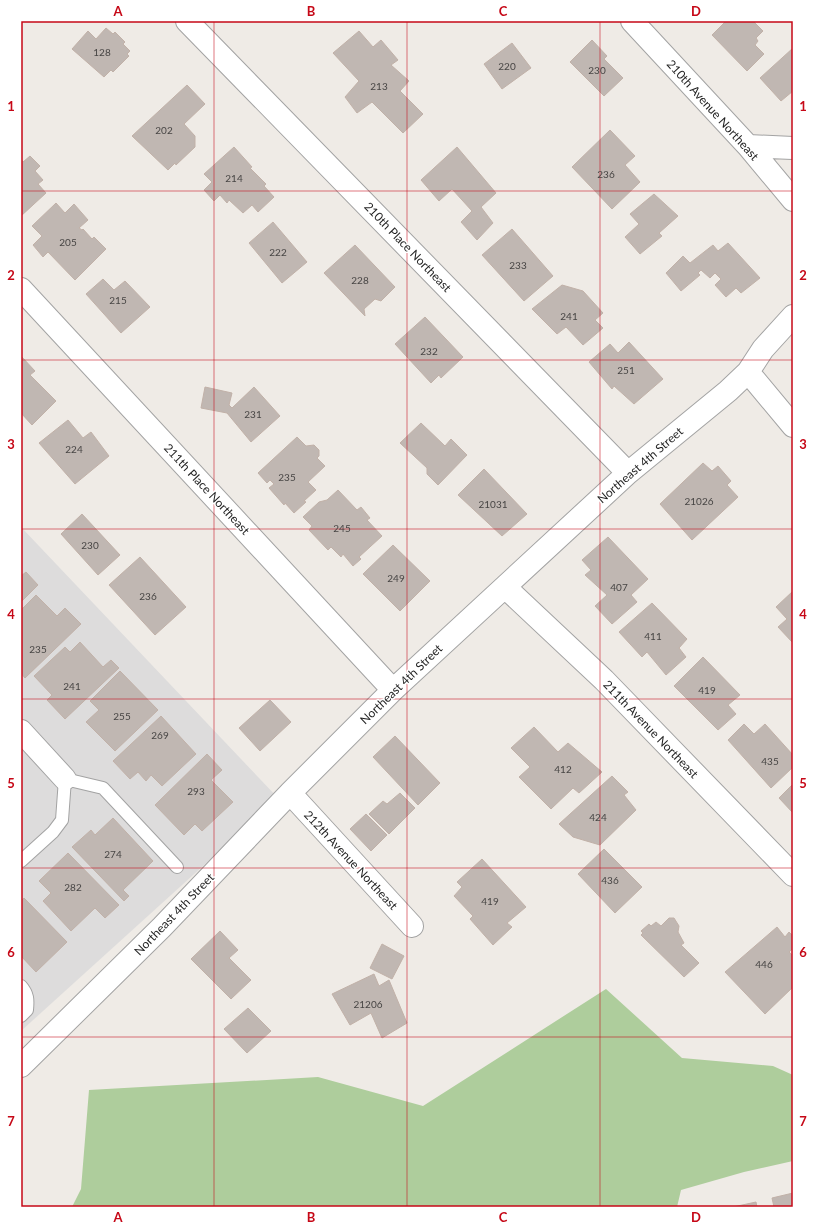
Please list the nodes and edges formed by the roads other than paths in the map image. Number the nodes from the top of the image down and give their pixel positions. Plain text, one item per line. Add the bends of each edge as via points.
1 (187, 21) edge
2 (632, 21) edge
3 (748, 146) junction
4 (793, 148) edge
5 (793, 200) edge
6 (21, 289) edge
7 (793, 316) edge
8 (748, 372) junction
9 (793, 426) edge
10 (628, 474) junction
11 (505, 587) junction
12 (393, 690) junction
13 (23, 738) edge
14 (65, 779) junction
15 (290, 793) junction
16 (21, 861) edge
17 (177, 866) dead end
18 (793, 875) edge
19 (412, 926) dead end
20 (21, 986) edge
21 (21, 1016) edge
22 (21, 1066) edge

1 - 10 street, 210th Place Northeast
2 - 3 street, 210th Avenue Northeast
3 - 4 street
3 - 5 street, 210th Avenue Northeast
6 - 12 street, 211th Place Northeast
7 - 8 street, Northeast 4th Street via 763,349
8 - 9 street
8 - 10 street, Northeast 4th Street
10 - 11 street, Northeast 4th Street
11 - 12 street, Northeast 4th Street
11 - 18 street, 211th Avenue Northeast via 604,680
12 - 15 street, Northeast 4th Street
13 - 14 street
14 - 16 lane via 62,820 53,832
14 - 17 lane via 103,788
15 - 19 street, 212th Avenue Northeast
15 - 22 street, Northeast 4th Street via 162,927
20 - 21 lane via 28,1000 27,1010

